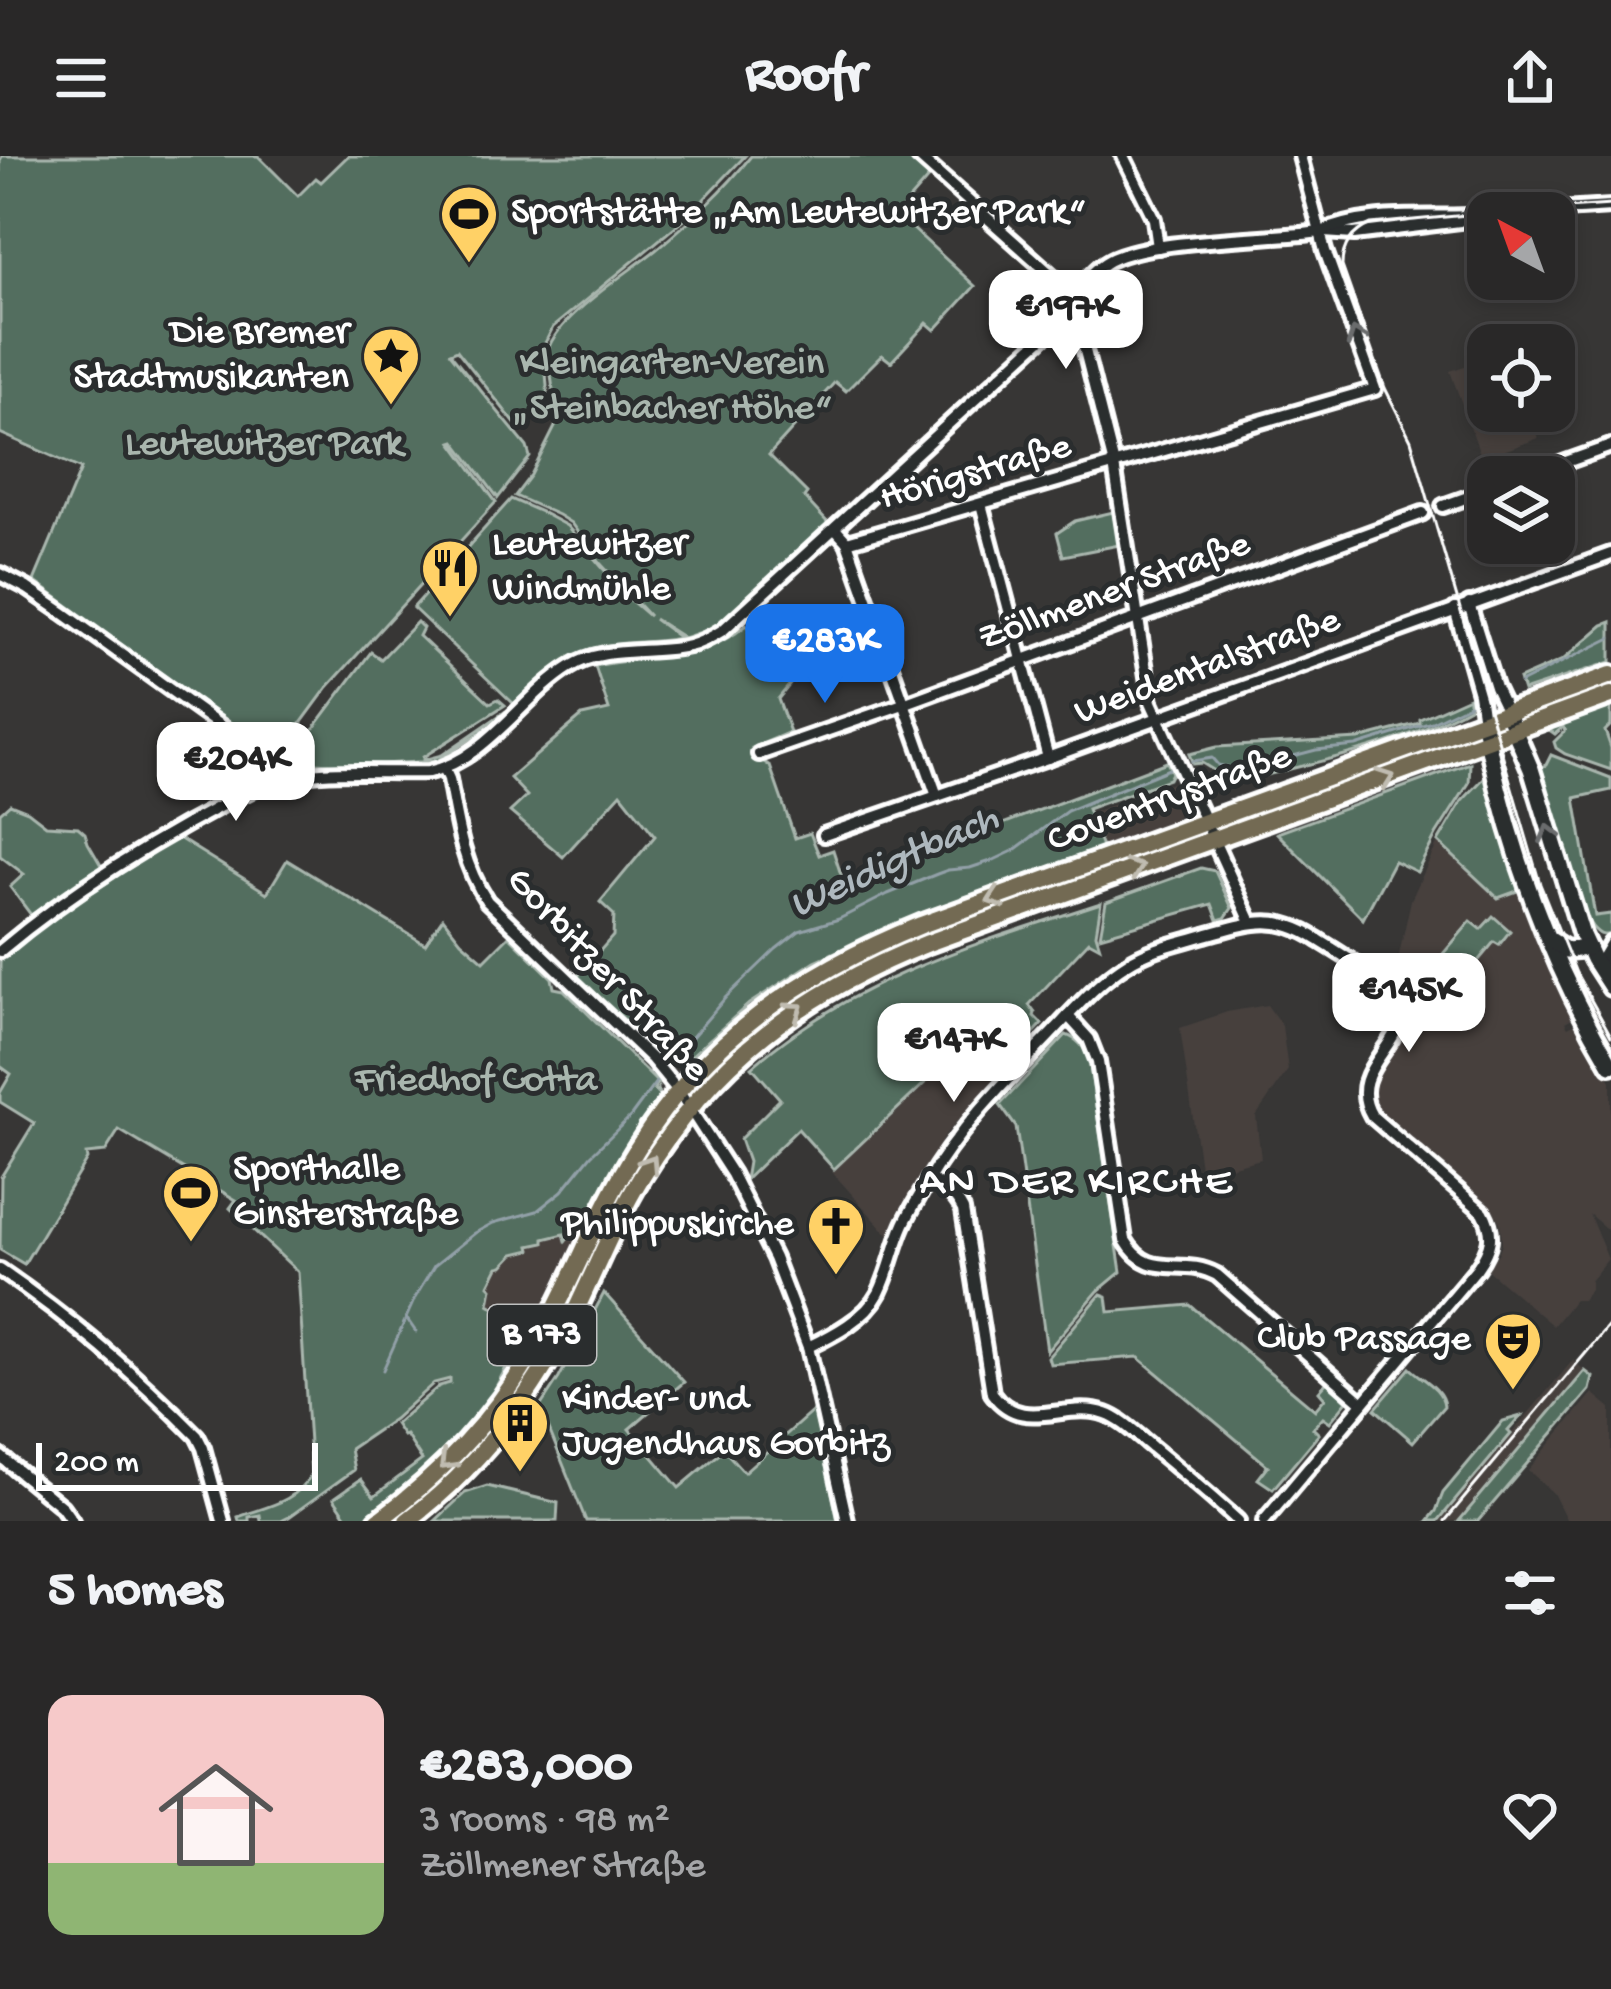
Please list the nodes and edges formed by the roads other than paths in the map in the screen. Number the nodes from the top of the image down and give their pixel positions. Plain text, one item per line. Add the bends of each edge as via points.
1 (918, 156) edge
2 (1123, 156) edge
3 (1300, 156) edge
4 (1611, 207) edge
5 (1575, 209) edge
6 (1467, 219) edge
7 (1321, 232) junction
8 (1158, 247) junction
9 (1076, 297) junction
10 (1611, 446) edge
11 (1575, 459) edge
12 (1114, 465) junction
13 (1467, 497) edge
14 (981, 504) junction
15 (1443, 506) dead end
16 (1423, 513) dead end
17 (836, 530) junction
18 (847, 542) junction
19 (1611, 554) edge
20 (0, 574) edge
21 (1469, 604) junction
22 (1455, 609) junction
23 (1137, 617) junction
24 (1021, 659) junction
25 (1611, 675) edge
26 (1611, 694) edge
27 (906, 703) junction
28 (1507, 712) junction
29 (1156, 718) junction
30 (1483, 721) junction
31 (1515, 731) junction
32 (1487, 741) junction
33 (759, 754) dead end
34 (1048, 758) junction
35 (444, 768) junction
36 (279, 778) junction
37 (938, 796) junction
38 (1210, 830) junction
39 (824, 835) dead end
40 (1251, 922) junction
41 (1550, 939) junction
42 (1611, 942) edge
43 (1588, 948) junction
44 (0, 951) edge
45 (1606, 980) edge
46 (1068, 1016) junction
47 (1611, 1065) edge
48 (684, 1099) junction
49 (929, 1179) junction
50 (0, 1270) edge
51 (808, 1347) junction
52 (1363, 1403) junction
53 (0, 1456) edge
54 (72, 1521) edge
55 (223, 1521) edge
56 (377, 1521) edge
57 (407, 1521) edge
58 (848, 1521) edge
59 (1238, 1521) edge
60 (1264, 1521) edge

1 - 9 street
2 - 8 street via 1154,219
3 - 7 street
4 - 5 street
6 - 7 street
7 - 8 street
12 -> 7 street, Hörigstraße via 1375,389
8 - 9 street via 1105,263
9 - 12 street
9 - 17 street via 1052,329
10 - 11 street
12 - 14 street, Hörigstraße
12 - 23 street
13 - 15 street
14 - 18 street, Hörigstraße
14 - 24 street
16 - 23 street, Zöllmener Straße
17 - 18 street, Hörigstraße
17 - 35 street via 723,630 690,646 569,667
18 - 27 street
19 - 21 street, Weidentalstraße
20 - 36 street via 265,758
21 - 22 street, Weidentalstraße
21 - 28 street
22 - 29 street, Weidentalstraße
22 - 30 street
23 - 24 street, Zöllmener Straße
23 - 29 street
24 - 27 street, Zöllmener Straße
24 - 34 street
25 - 28 main road, Coventrystraße / B 173
26 - 31 main road, Coventrystraße / B 173
27 - 33 street, Zöllmener Straße
27 - 37 street
28 - 30 main road, Coventrystraße / B 173
28 - 31 main road
29 - 34 street, Weidentalstraße
29 - 38 street
30 - 32 main road
30 - 38 main road, Coventrystraße / B 173
31 - 32 main road, Coventrystraße / B 173
43 -> 31 main road
38 -> 32 main road, Coventrystraße / B 173
32 - 41 main road
34 - 37 street, Weidentalstraße
35 - 36 street
35 - 48 street, Gorbitzer Straße via 462,850 487,901
36 - 44 street via 146,849
37 - 39 street, Weidentalstraße
38 - 40 street
38 - 48 main road, Coventrystraße / B 173 via 859,972 781,1020
40 - 46 street via 1133,959
40 - 52 street via 1299,927 1394,997 1398,1023 1366,1075 1367,1108 1483,1212 1491,1230 1486,1255
41 - 43 main road via 1566,950
41 - 47 main road
42 - 43 street
42 - 45 street via 1602,958
43 - 45 main road
46 - 49 street
46 - 52 street via 1098,1062 1131,1250 1150,1264 1216,1275
48 - 51 street, Gorbitzer Straße via 732,1174
48 -> 56 main road, Coventrystraße / B 173 via 661,1114 623,1172 515,1380 454,1455
57 -> 48 main road, Coventrystraße / B 173 via 468,1468 531,1390
49 - 51 street via 878,1297
49 - 59 street via 963,1210 992,1393 1007,1411 1105,1413
50 - 55 street via 197,1436
51 - 58 street, Gorbitzer Straße
52 - 60 street
53 - 54 street

